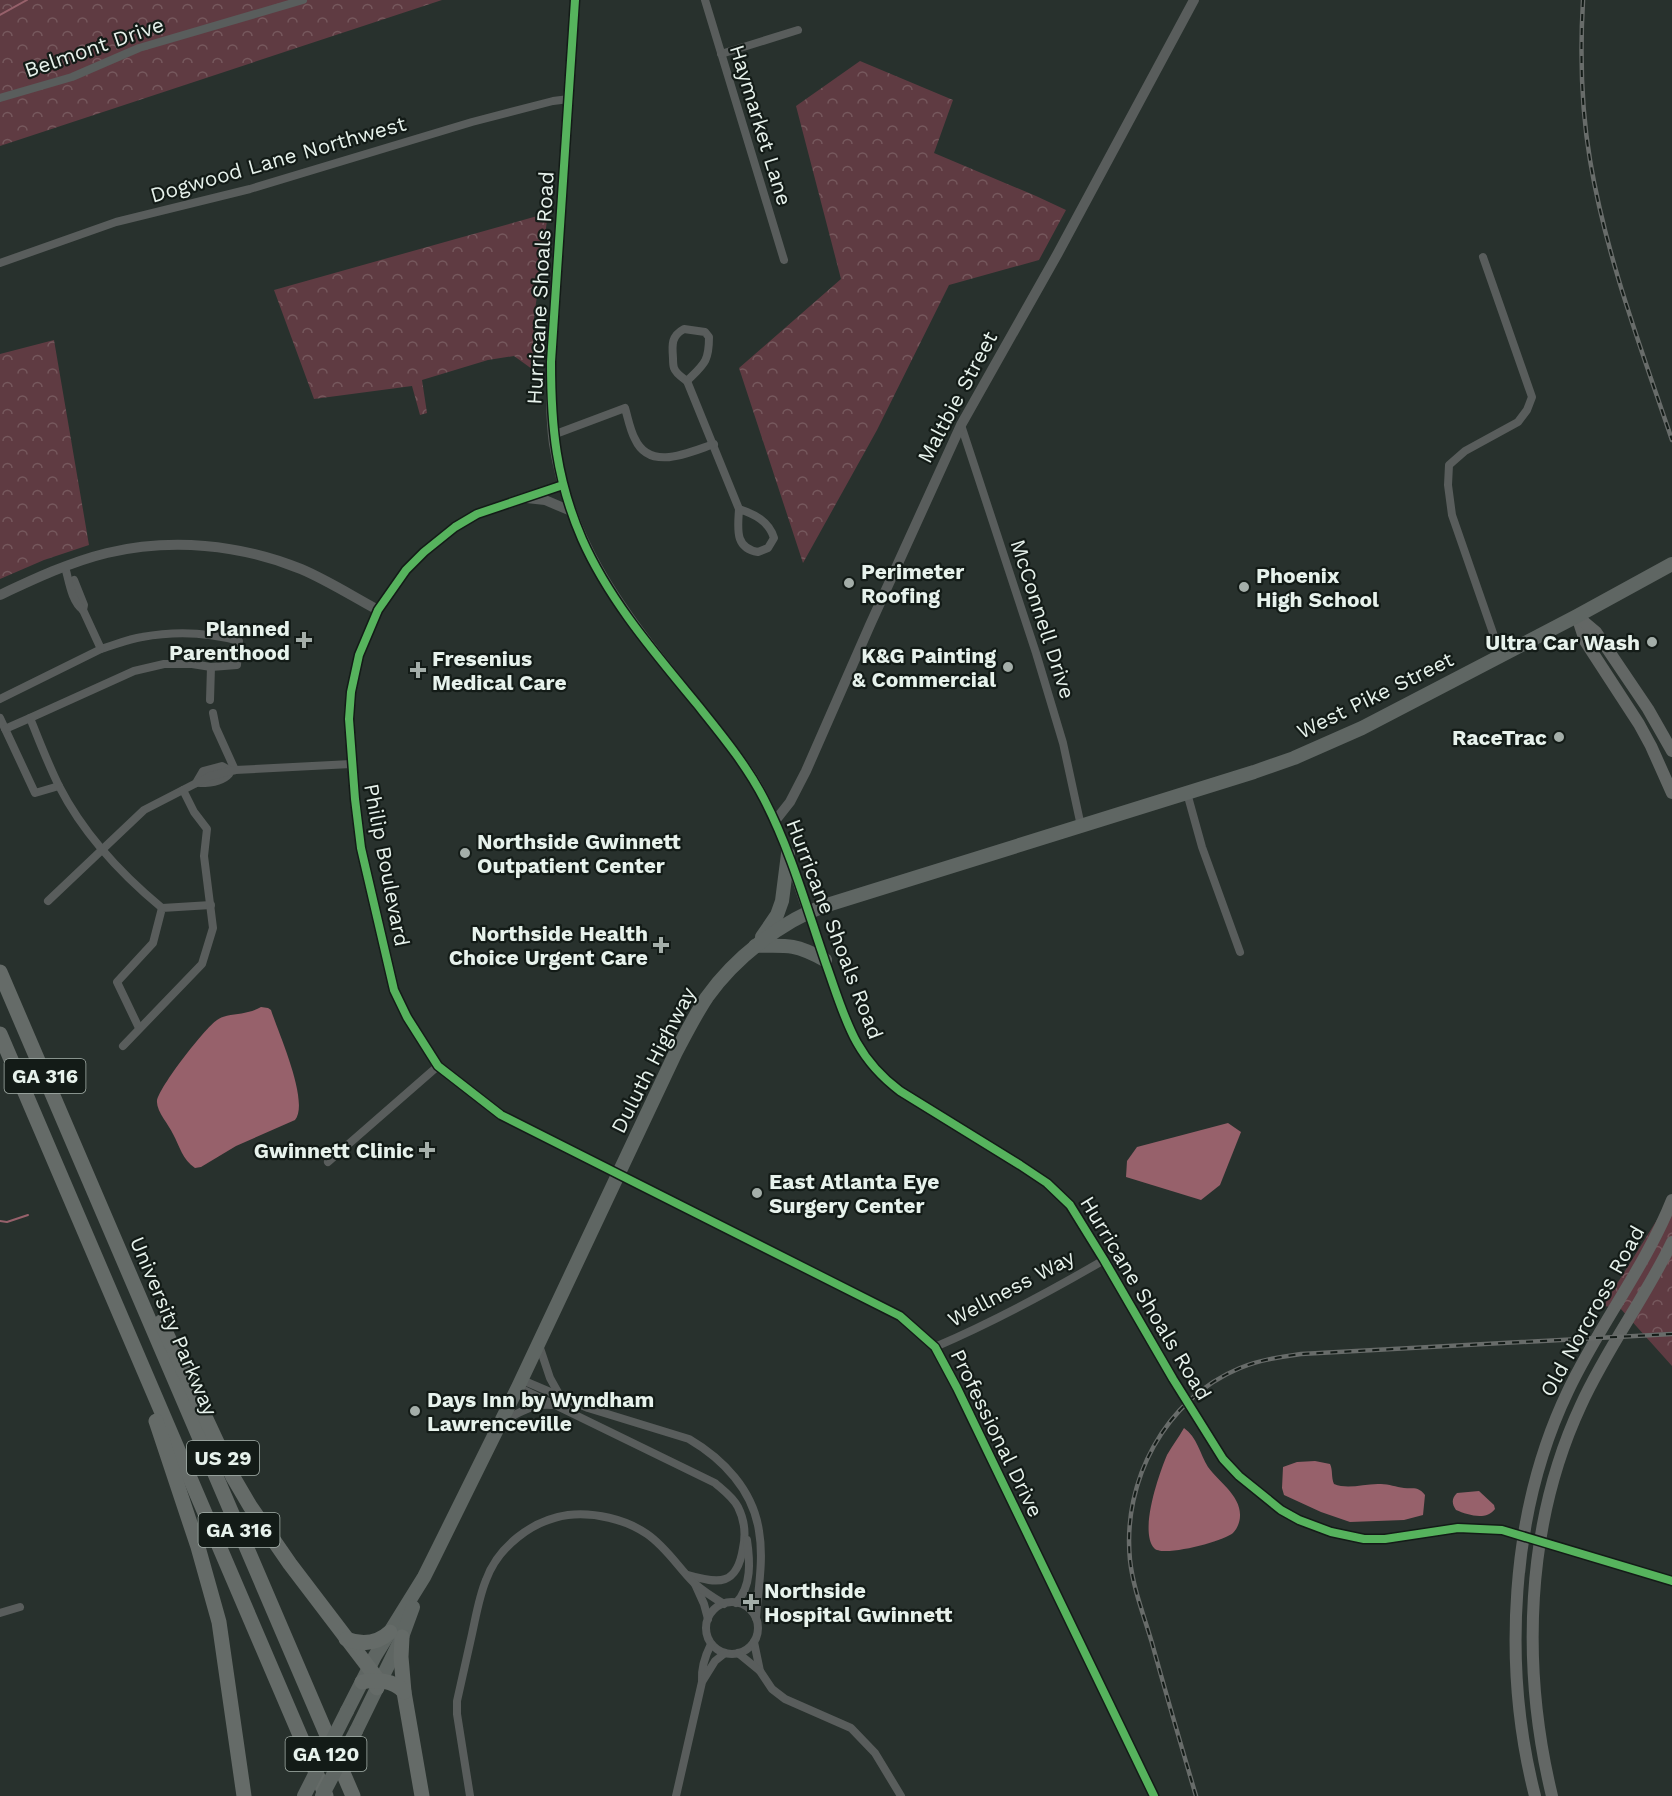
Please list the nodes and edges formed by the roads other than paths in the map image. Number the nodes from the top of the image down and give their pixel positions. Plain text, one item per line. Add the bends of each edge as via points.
1 (303, 0) edge
2 (575, 0) edge
3 (705, 0) edge
4 (1194, 0) edge
5 (798, 30) dead end
6 (721, 54) junction
7 (0, 98) edge
8 (569, 99) junction
9 (1483, 257) dead end
10 (784, 260) dead end
11 (0, 263) edge
12 (687, 381) junction
13 (961, 425) junction
14 (553, 435) junction
15 (714, 444) junction
16 (563, 485) junction
17 (521, 498) junction
18 (739, 509) junction
19 (571, 511) junction
20 (1672, 564) edge
21 (67, 566) junction
22 (0, 595) edge
23 (378, 610) junction
24 (1577, 616) junction
25 (101, 649) junction
26 (1501, 656) junction
27 (211, 667) junction
28 (0, 699) edge
29 (210, 700) dead end
30 (213, 713) dead end
31 (0, 718) edge
32 (30, 718) junction
33 (5, 729) junction
34 (1672, 751) edge
35 (351, 764) junction
36 (233, 770) junction
37 (216, 774) junction
38 (196, 783) junction
39 (59, 786) junction
40 (183, 790) junction
41 (1187, 793) junction
42 (1672, 793) edge
43 (775, 822) junction
44 (1081, 826) junction
45 (102, 850) junction
46 (788, 854) junction
47 (48, 901) dead end
48 (211, 905) junction
49 (162, 908) junction
50 (808, 912) junction
51 (755, 946) junction
52 (1240, 952) dead end
53 (825, 960) junction
54 (0, 972) edge
55 (139, 1028) junction
56 (0, 1034) edge
57 (123, 1046) dead end
58 (438, 1066) junction
59 (328, 1162) dead end
60 (619, 1174) junction
61 (1672, 1200) edge
62 (1672, 1242) edge
63 (1104, 1260) junction
64 (125, 1264) junction
65 (538, 1344) junction
66 (934, 1347) junction
67 (137, 1355) junction
68 (520, 1384) junction
69 (560, 1397) junction
70 (557, 1406) junction
71 (501, 1422) junction
72 (746, 1533) junction
73 (1524, 1536) junction
74 (1540, 1540) junction
75 (687, 1575) junction
76 (1672, 1581) edge
77 (695, 1584) junction
78 (736, 1603) junction
79 (724, 1604) junction
80 (20, 1607) dead end
81 (0, 1613) edge
82 (756, 1618) junction
83 (708, 1619) junction
84 (396, 1635) junction
85 (346, 1639) junction
86 (754, 1642) junction
87 (711, 1644) junction
88 (725, 1653) junction
89 (738, 1653) junction
90 (760, 1671) junction
91 (373, 1680) junction
92 (702, 1682) junction
93 (404, 1692) junction
94 (244, 1796) edge
95 (304, 1796) edge
96 (324, 1796) edge
97 (353, 1796) edge
98 (422, 1796) edge
99 (470, 1796) edge
100 (676, 1796) edge
101 (901, 1796) edge
102 (1154, 1796) edge
103 (1535, 1796) edge
104 (1552, 1796) edge

1 - 7 street, Belmont Drive via 140,48 72,77
2 - 8 street, Hurricane Shoals Road
3 - 6 street, Haymarket Lane
4 - 13 street, Maltbie Street
5 - 6 street
6 - 10 street, Haymarket Lane
8 - 11 street, Dogwood Lane Northwest via 472,122 250,189 116,222
8 - 14 street, Hurricane Shoals Road via 551,362
9 - 26 street via 1532,397 1518,422 1465,451 1449,465 1448,485 1463,551
12 - 12 street via 674,368 673,340 684,329 705,332 709,337 708,358
12 - 15 street
13 - 43 street, Maltbie Street via 806,771
13 - 44 street, McConnell Drive via 1063,743
14 - 15 street via 625,408 635,441 651,455 667,459
14 - 16 street, Hurricane Shoals Road
15 - 18 street
16 - 17 street, Philip Boulevard
16 - 19 street, Hurricane Shoals Road
17 - 19 street via 545,500
17 - 23 street, Philip Boulevard via 477,513 443,536 405,570
18 - 18 street via 739,538 745,548 758,552 768,548 774,538 772,530 753,513
19 - 43 street, Hurricane Shoals Road via 592,561 612,594 752,777
20 - 24 main road, West Pike Street
21 - 22 street
21 - 23 street via 106,553 143,547 228,549 302,570
21 - 25 street
23 - 35 street, Philip Boulevard via 359,655 351,692
24 - 26 main road, West Pike Street
24 - 34 main road via 1596,632
24 - 42 main road via 1585,641 1639,724
25 - 27 street via 140,637 180,633 239,641 237,665
25 - 28 street
26 - 41 main road, West Pike Street via 1322,747
27 - 29 street
27 - 32 street via 164,664 134,671
30 - 36 street
31 - 33 street
32 - 33 street
32 - 39 street
33 - 39 street via 35,793
35 - 36 street
35 - 58 street, Philip Boulevard via 361,848 394,990
36 - 37 street via 225,778
36 - 37 street via 222,765
37 - 38 street via 211,783
37 - 38 street via 203,771
38 - 40 street
39 - 45 street
40 - 45 street via 144,810
40 - 48 street via 207,829 204,856
41 - 44 main road, West Pike Street
41 - 52 street
43 - 46 street, Hurricane Shoals Road
44 - 50 main road, Duluth Highway
45 - 47 street
45 - 49 street
46 - 50 street, Hurricane Shoals Road
46 - 51 main road via 777,915
48 - 49 street
48 - 55 street via 213,928 202,964
49 - 55 street via 153,943 117,982
50 - 51 main road, Duluth Highway
50 - 53 street, Hurricane Shoals Road
51 - 53 main road via 789,945
51 - 60 main road, Duluth Highway via 708,995 698,1011
53 - 63 street, Hurricane Shoals Road via 850,1032 877,1072 1047,1183 1077,1214
54 - 64 highway, University Parkway / GA 316
55 - 57 street
56 - 67 highway, GA 316
58 - 59 street
58 - 60 street, Philip Boulevard via 501,1115
60 - 65 main road, Duluth Highway
60 - 66 street, Professional Drive via 900,1316
61 - 73 main road, Old Norcross Road via 1654,1240 1567,1392 1538,1471
62 - 74 main road, Old Norcross Road via 1580,1406 1550,1493
63 - 66 street, Wellness Way via 1015,1310
63 - 73 street, Hurricane Shoals Road via 1223,1459 1281,1510 1331,1532 1365,1539 1472,1528
64 - 85 highway, US 29 via 159,1318 233,1478 269,1536
64 - 97 highway, University Parkway / GA 316
65 - 68 main road, Duluth Highway
65 - 69 street
66 - 102 street, Professional Drive
67 - 94 highway, US 29 via 214,1600
67 - 96 highway, GA 316
68 - 69 street
68 - 70 street
68 - 71 main road, Duluth Highway
69 - 82 street via 688,1439 731,1472 748,1496 760,1532
70 - 71 street via 532,1407
70 - 72 street via 724,1490 736,1503
71 - 84 main road, Duluth Highway
72 - 75 street via 741,1563 733,1574 709,1581
72 - 78 street via 747,1585
73 - 74 street, Hurricane Shoals Road
73 - 103 main road, Old Norcross Road via 1517,1653 1521,1725
74 - 76 street, Hurricane Shoals Road
74 - 104 main road, Old Norcross Road via 1533,1603 1535,1677 1539,1729
75 - 77 street
75 - 99 street via 646,1533 594,1515 547,1520 504,1550 486,1578 457,1701
77 - 79 street
77 - 83 street
78 - 79 street
78 - 82 street via 752,1611
79 - 83 street
80 - 81 street
82 - 86 street
83 - 87 street via 707,1636
84 - 85 highway via 373,1642
84 - 91 main road, Duluth Highway
84 - 93 highway
85 - 91 highway, US 29
86 - 89 street
86 - 90 street
87 - 88 street
87 - 92 street via 703,1663
88 - 89 street
88 - 92 street
89 - 90 street
90 - 101 street via 772,1689 785,1699 851,1728 875,1753
91 - 93 highway via 397,1685
91 - 95 main road, Duluth Highway / GA 120, bridge via 347,1712
91 - 96 main road, Duluth Highway / GA 120, bridge via 356,1731
92 - 100 street
93 - 98 highway

